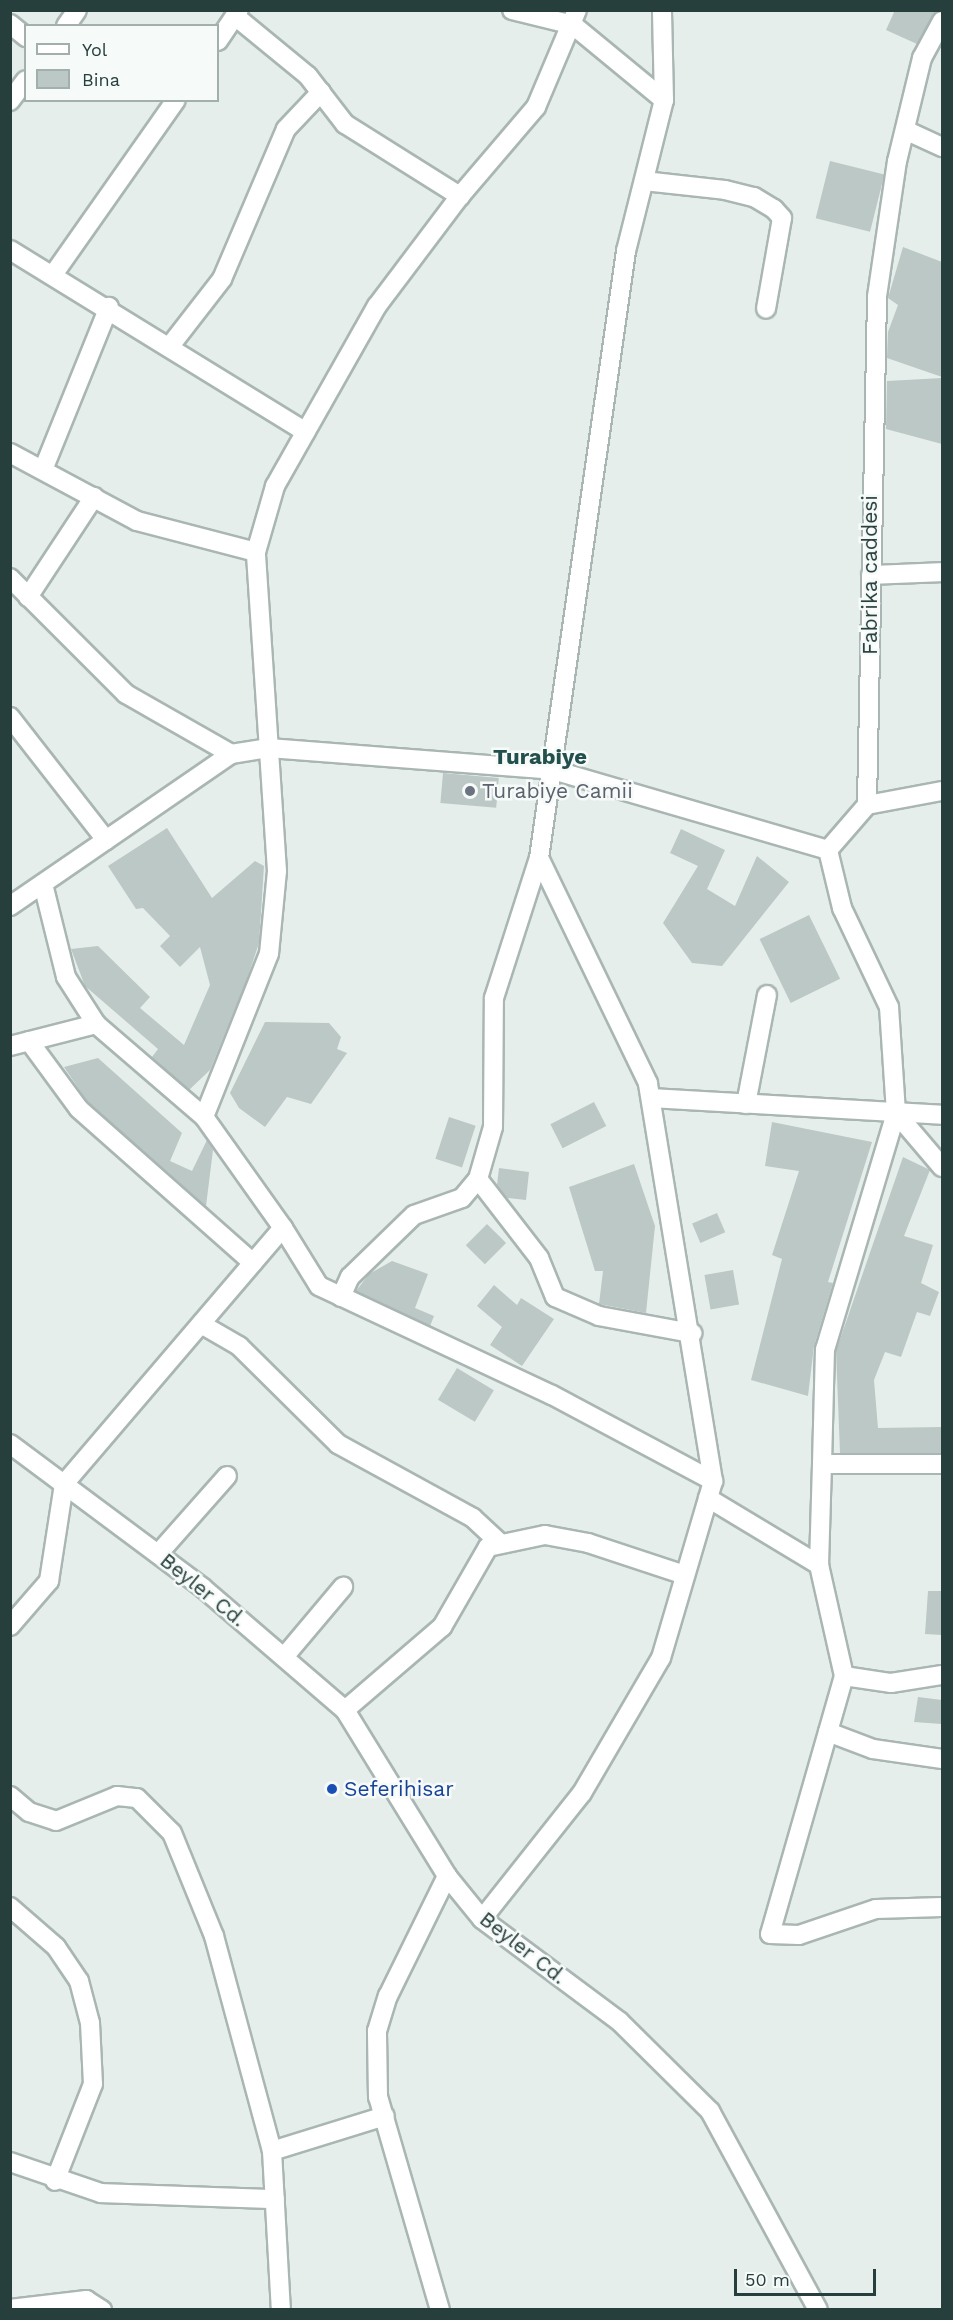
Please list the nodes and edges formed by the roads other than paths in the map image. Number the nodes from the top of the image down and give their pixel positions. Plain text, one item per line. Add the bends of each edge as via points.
1 (512, 10) edge
2 (662, 10) edge
3 (237, 13) edge
4 (575, 18) edge
5 (942, 21) edge
6 (10, 24) edge
7 (24, 35) edge
8 (219, 40) edge
9 (321, 92) junction
10 (664, 100) junction
11 (175, 102) edge
12 (905, 130) junction
13 (942, 147) edge
14 (644, 181) junction
15 (460, 196) junction
16 (10, 250) edge
17 (55, 272) junction
18 (109, 307) junction
19 (765, 309) dead end
20 (170, 346) junction
21 (306, 432) junction
22 (10, 453) edge
23 (44, 470) junction
24 (94, 497) junction
25 (256, 552) junction
26 (942, 572) edge
27 (871, 575) junction
28 (10, 578) edge
29 (28, 597) junction
30 (10, 717) edge
31 (268, 748) junction
32 (231, 754) junction
33 (553, 770) junction
34 (942, 791) edge
35 (867, 805) junction
36 (106, 840) junction
37 (828, 850) junction
38 (539, 858) junction
39 (42, 884) junction
40 (10, 906) edge
41 (767, 995) dead end
42 (96, 1024) junction
43 (29, 1041) junction
44 (10, 1046) edge
45 (651, 1098) junction
46 (746, 1104) junction
47 (896, 1113) junction
48 (942, 1115) edge
49 (204, 1117) junction
50 (942, 1167) edge
51 (478, 1179) junction
52 (283, 1228) junction
53 (253, 1263) junction
54 (341, 1297) junction
55 (201, 1324) junction
56 (692, 1333) junction
57 (10, 1444) edge
58 (822, 1464) junction
59 (942, 1464) edge
60 (227, 1476) dead end
61 (64, 1484) junction
62 (710, 1489) junction
63 (501, 1544) junction
64 (158, 1554) junction
65 (819, 1564) junction
66 (685, 1575) junction
67 (343, 1587) dead end
68 (11, 1625) edge
69 (284, 1658) junction
70 (942, 1675) edge
71 (844, 1676) junction
72 (345, 1710) junction
73 (828, 1732) junction
74 (942, 1759) edge
75 (10, 1796) edge
76 (447, 1876) junction
77 (10, 1907) edge
78 (942, 1907) edge
79 (482, 1919) junction
80 (385, 2115) junction
81 (272, 2151) junction
82 (10, 2162) edge
83 (55, 2181) junction
84 (275, 2199) junction
85 (10, 2309) edge
86 (102, 2310) edge
87 (281, 2310) edge
88 (440, 2310) edge
89 (818, 2310) edge

1 - 4 street
2 - 10 street
3 - 8 street
3 - 9 street
4 - 10 street
4 - 15 street via 537,107
5 - 12 street, Fabrika caddesi via 922,58
6 - 7 street
9 - 15 street via 345,124
9 - 20 street via 286,129 222,279
10 - 14 street
11 - 17 street
12 - 13 street
12 - 27 street, Fabrika caddesi via 877,297
14 - 19 street via 725,190 754,197 774,209 782,218
14 - 33 street via 626,251
15 - 21 street via 377,306
16 - 17 street
17 - 18 street
18 - 20 street
18 - 23 street
20 - 21 street
21 - 25 street via 276,486
22 - 23 street
23 - 24 street
24 - 25 street via 137,520
24 - 29 street
25 - 31 street
26 - 27 street
27 - 35 street, Fabrika caddesi
28 - 29 street
29 - 32 street via 126,694
30 - 36 street
31 - 32 street
31 - 33 street
31 - 49 street via 277,871 269,954
32 - 36 street
33 - 37 street
33 - 38 street
34 - 35 street
35 - 37 street
36 - 39 street
37 - 47 street via 842,909 889,1007
38 - 45 street
38 - 51 street via 494,998 493,1127
39 - 40 street
39 - 42 street via 66,977
41 - 46 street
42 - 43 street
42 - 49 street
43 - 44 street
43 - 53 street via 79,1109
45 - 46 street
45 - 56 street
46 - 47 street
47 - 48 street
47 - 50 street
47 - 58 street via 825,1349
49 - 52 street
51 - 54 street via 462,1198 414,1215 350,1277
51 - 56 street via 538,1258 555,1297 599,1316
52 - 53 street
52 - 54 street via 319,1286
53 - 55 street
54 - 62 street via 552,1395
55 - 61 street
55 - 63 street via 246,1353 338,1444 472,1518
56 - 62 street
57 - 61 street, Beyler Cd.
58 - 59 street
58 - 65 street
60 - 64 street
61 - 64 street, Beyler Cd.
61 - 68 street via 49,1581
62 - 65 street
62 - 66 street
63 - 66 street via 545,1535 588,1543
63 - 72 street via 489,1547 442,1627
64 - 69 street, Beyler Cd.
65 - 71 street
66 - 79 street via 661,1658 582,1793
67 - 69 street
69 - 72 street, Beyler Cd.
70 - 71 street via 891,1683
71 - 73 street
72 - 76 street, Beyler Cd.
73 - 74 street via 873,1749
73 - 78 street via 770,1934 799,1935 876,1909
75 - 81 street via 29,1812 56,1821 117,1796 137,1798 172,1833 214,1936
76 - 79 street, Beyler Cd.
76 - 80 street via 388,1996 377,2031 378,2097
77 - 83 street via 56,1947 79,1981 90,2023 93,2084
79 - 89 street, Beyler Cd. via 620,2022 710,2111
80 - 81 street
80 - 88 street
81 - 84 street
82 - 83 street
83 - 84 street via 101,2193
84 - 87 street
85 - 86 street via 86,2301

